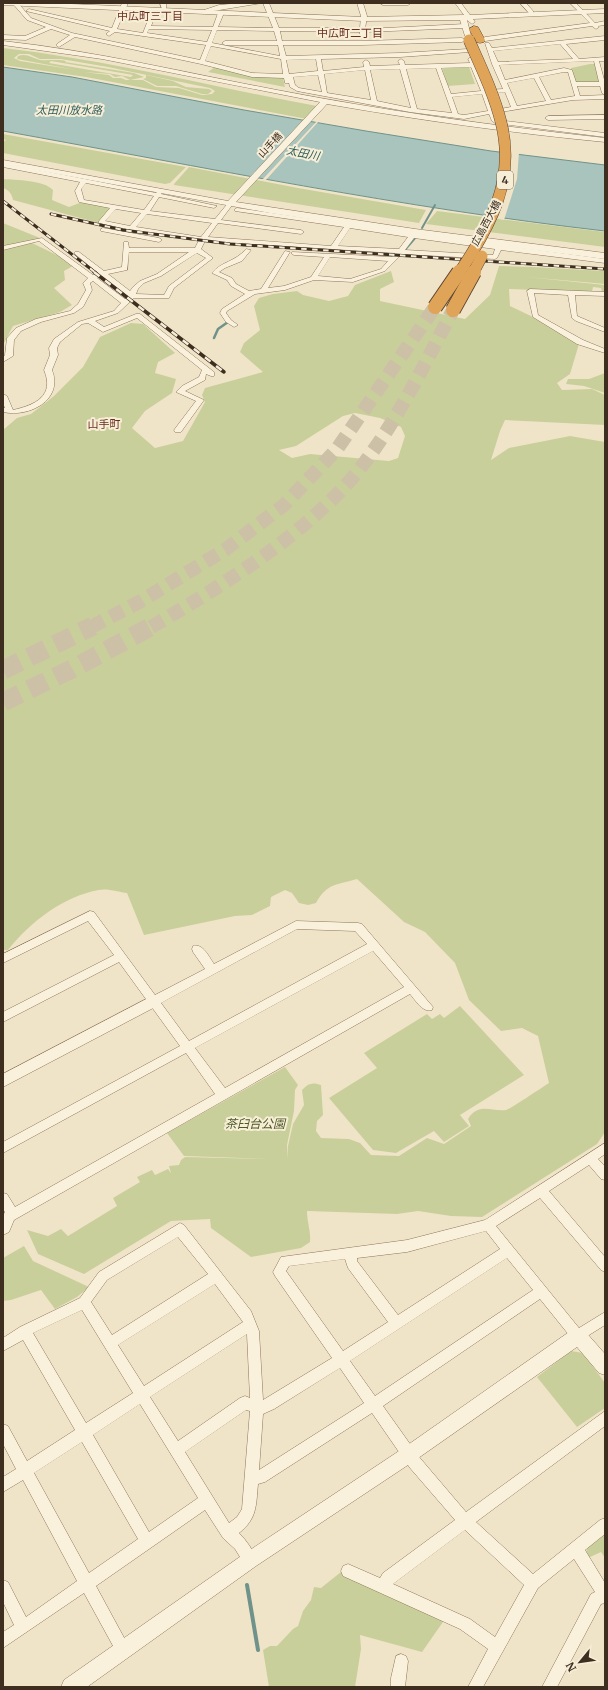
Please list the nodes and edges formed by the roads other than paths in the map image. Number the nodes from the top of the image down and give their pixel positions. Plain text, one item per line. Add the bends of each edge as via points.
1 (52, 3) edge
2 (202, 3) edge
3 (259, 3) edge
4 (266, 3) edge
5 (360, 3) edge
6 (383, 3) edge
7 (403, 3) edge
8 (408, 3) edge
9 (458, 3) edge
10 (523, 3) edge
11 (573, 3) edge
12 (3, 4) edge
13 (16, 4) junction
14 (37, 4) edge
15 (164, 5) edge
16 (124, 6) edge
17 (155, 10) junction
18 (605, 10) edge
19 (206, 11) junction
20 (581, 11) junction
21 (531, 12) junction
22 (27, 13) junction
23 (221, 13) junction
24 (272, 14) junction
25 (364, 17) junction
26 (466, 17) junction
27 (605, 23) edge
28 (593, 24) junction
29 (51, 27) junction
30 (147, 27) junction
31 (277, 28) junction
32 (114, 30) junction
33 (214, 30) junction
34 (362, 30) junction
35 (3, 31) edge
36 (144, 34) junction
37 (74, 35) junction
38 (471, 38) junction
39 (605, 38) edge
40 (4, 39) edge
41 (99, 41) junction
42 (280, 42) junction
43 (362, 43) junction
44 (562, 43) junction
45 (209, 44) junction
46 (60, 45) dead end
47 (514, 48) junction
48 (490, 50) junction
49 (518, 53) dead end
50 (400, 55) junction
51 (365, 56) junction
52 (283, 58) junction
53 (318, 58) junction
54 (523, 58) dead end
55 (605, 59) edge
56 (596, 60) junction
57 (578, 61) junction
58 (202, 62) junction
59 (559, 62) junction
60 (527, 63) junction
61 (495, 64) junction
62 (473, 65) junction
63 (438, 66) junction
64 (403, 67) junction
65 (368, 68) junction
66 (564, 70) junction
67 (320, 73) junction
68 (288, 76) junction
69 (536, 76) junction
70 (503, 82) junction
71 (574, 84) junction
72 (602, 84) junction
73 (508, 90) junction
74 (484, 92) junction
75 (448, 96) junction
76 (604, 96) edge
77 (578, 98) junction
78 (324, 99) junction
79 (374, 102) junction
80 (549, 102) junction
81 (605, 105) edge
82 (515, 109) junction
83 (415, 110) junction
84 (544, 111) junction
85 (491, 113) junction
86 (455, 115) junction
87 (605, 118) edge
88 (554, 129) junction
89 (605, 135) edge
90 (605, 140) edge
91 (3, 163) edge
92 (85, 180) junction
93 (159, 192) junction
94 (230, 203) junction
95 (214, 206) dead end
96 (114, 207) junction
97 (237, 210) dead end
98 (145, 212) junction
99 (308, 220) junction
100 (215, 222) junction
101 (348, 226) junction
102 (132, 228) junction
103 (103, 230) dead end
104 (301, 232) junction
105 (414, 233) junction
106 (128, 235) junction
107 (469, 243) junction
108 (199, 244) junction
109 (292, 246) junction
110 (3, 248) edge
111 (333, 248) junction
112 (500, 248) junction
113 (126, 250) junction
114 (248, 250) junction
115 (287, 252) junction
116 (400, 252) junction
117 (77, 253) dead end
118 (328, 255) junction
119 (461, 255) junction
120 (605, 256) edge
121 (392, 259) junction
122 (605, 261) edge
123 (102, 272) junction
124 (92, 277) junction
125 (314, 278) junction
126 (263, 291) junction
127 (571, 292) junction
128 (249, 294) junction
129 (605, 294) edge
130 (132, 296) junction
131 (125, 303) junction
132 (435, 307) tunnel mouth
133 (453, 310) tunnel mouth
134 (89, 320) junction
135 (234, 325) dead end
136 (605, 330) edge
137 (605, 351) edge
138 (3, 360) edge
139 (3, 396) edge
140 (6, 411) edge
141 (178, 430) dead end
142 (374, 945) junction
143 (197, 949) dead end
144 (120, 956) junction
145 (3, 959) edge
146 (212, 970) junction
147 (412, 988) junction
148 (154, 1001) junction
149 (428, 1007) dead end
150 (3, 1017) edge
151 (188, 1048) junction
152 (3, 1081) edge
153 (223, 1095) junction
154 (3, 1148) edge
155 (605, 1148) edge
156 (590, 1158) junction
157 (605, 1175) edge
158 (541, 1190) junction
159 (3, 1198) edge
160 (13, 1214) junction
161 (488, 1225) junction
162 (3, 1229) edge
163 (508, 1250) junction
164 (349, 1253) junction
165 (605, 1266) edge
166 (216, 1276) junction
167 (541, 1291) junction
168 (84, 1302) junction
169 (605, 1318) edge
170 (396, 1323) junction
171 (251, 1324) junction
172 (25, 1331) junction
173 (578, 1336) junction
174 (110, 1343) junction
175 (3, 1345) edge
176 (340, 1360) junction
177 (605, 1367) edge
178 (142, 1395) junction
179 (257, 1405) junction
180 (373, 1405) junction
181 (605, 1418) edge
182 (3, 1432) edge
183 (84, 1432) junction
184 (176, 1450) junction
185 (408, 1455) junction
186 (25, 1471) junction
187 (252, 1477) junction
188 (3, 1485) edge
189 (207, 1500) junction
190 (464, 1520) junction
191 (605, 1525) edge
192 (228, 1533) junction
193 (147, 1541) junction
194 (576, 1548) junction
195 (250, 1560) junction
196 (348, 1571) dead end
197 (533, 1582) junction
198 (86, 1584) junction
199 (3, 1587) edge
200 (383, 1588) junction
201 (605, 1596) edge
202 (23, 1627) junction
203 (3, 1641) edge
204 (497, 1647) junction
205 (123, 1650) junction
206 (401, 1661) dead end
207 (71, 1687) edge
208 (398, 1687) edge
209 (475, 1687) edge
210 (549, 1687) edge

1 - 16 street
2 - 19 street
3 - 19 street via 219,7
4 - 24 street
5 - 25 street
6 - 7 street
7 - 8 street
9 - 26 street
10 - 21 street
11 - 20 street
12 - 13 street
13 - 14 street
13 - 22 street
14 - 16 street
14 - 22 street
15 - 16 street
15 - 19 street
16 - 17 street
16 - 32 street
17 - 19 street
17 - 30 street
18 - 20 street
19 - 23 street
19 - 24 street
20 - 21 street
20 - 26 street
20 - 28 street
21 - 26 street
22 - 29 street via 29,19
22 - 32 street
23 - 24 street
23 - 33 street
24 - 25 street
24 - 31 street
25 - 26 street
25 - 34 street
26 - 38 street
27 - 28 street
28 - 38 street
28 - 39 street
29 - 37 street
29 - 40 street via 26,38
30 - 33 street
30 - 36 street
31 - 33 street
31 - 34 street
31 - 42 street
32 - 36 street
32 - 41 street
33 - 45 street
34 - 38 street
34 - 43 street
35 - 40 street
36 - 45 street
37 - 41 street
37 - 46 street
38 - 43 street
38 - 48 street
38 - 50 street
38 - 62 street
38 - 132 highway, 広島西大橋 / 4, bridge via 498,110 504,134 506,177 502,193 483,233
38 - 133 highway, 広島西大橋 / 4, bridge via 508,109 514,134 515,177 506,210
39 - 44 street
40 - 78 street
41 - 58 street
42 - 43 street
42 - 45 street
42 - 52 street
43 - 51 street
44 - 47 street
44 - 57 street
45 - 52 street
45 - 58 street
47 - 48 street
47 - 49 street
48 - 61 street
50 - 51 street
50 - 64 street
51 - 53 street
51 - 65 street
52 - 53 street
52 - 68 street
53 - 67 street
54 - 60 street
55 - 56 street
56 - 57 street
56 - 72 street
57 - 59 street
58 - 68 street via 242,73
59 - 60 street
59 - 66 street
60 - 61 street
61 - 70 street
62 - 63 street
62 - 74 street
63 - 64 street
63 - 75 street
64 - 65 street
64 - 83 street
65 - 67 street
65 - 79 street
66 - 69 street
66 - 71 street via 570,71
67 - 68 street
67 - 78 street
68 - 78 street via 292,86
69 - 70 street
69 - 80 street
70 - 73 street
71 - 72 street
71 - 77 street
72 - 76 street
73 - 74 street
73 - 82 street
74 - 75 street
74 - 85 street
75 - 86 street
76 - 77 street
76 - 81 street
77 - 80 street
78 - 79 street
78 - 83 street
78 - 90 street via 484,127
78 - 94 street, 山手橋
79 - 83 street
80 - 84 street
82 - 84 street
82 - 85 street
83 - 86 street
84 - 87 street
84 - 88 street
85 - 86 street via 464,117
85 - 88 street via 495,121
88 - 89 street
91 - 92 street
91 - 93 street
92 - 93 street
92 - 96 street via 78,187 81,201
93 - 94 street
93 - 95 street
93 - 98 street
94 - 100 street
94 - 105 street
96 - 98 street
96 - 102 street via 102,222
97 - 99 street
98 - 100 street
98 - 102 street
99 - 101 street
99 - 104 street
100 - 104 street
100 - 108 street
101 - 105 street
101 - 111 street
102 - 108 street
103 - 106 street
104 - 109 street
105 - 107 street
105 - 116 street
105 - 120 street
106 - 108 street
106 - 113 street
107 - 112 street
107 - 119 street
108 - 109 street
108 - 113 street via 174,252
108 - 114 street
108 - 130 street via 159,275 142,282 135,288
108 - 130 street via 210,258 171,287 167,297
109 - 111 street
110 - 124 street via 40,239
111 - 116 street
112 - 119 street via 495,257
112 - 122 street
113 - 123 street via 125,269
114 - 115 street
114 - 128 street via 242,259 222,267 215,273 230,279 233,285
115 - 118 street
115 - 126 street
116 - 119 street
116 - 121 street
117 - 123 street
118 - 121 street
118 - 125 street
121 - 125 street via 383,270 351,281
123 - 124 street
123 - 130 street
124 - 131 street
124 - 138 street via 86,283 89,290 79,307 72,312 41,319 15,332 8,346 9,356
125 - 126 street via 285,288
126 - 128 street
127 - 129 street
127 - 136 street via 574,317
127 - 137 street via 530,291 535,316 580,342
128 - 135 street via 224,310 223,316
130 - 131 street
131 - 134 street via 116,312
134 - 140 street via 80,323 57,341 48,370 52,380 50,389 41,403 27,409
134 - 141 street via 103,330 138,315 209,372 203,373 197,383 180,392 200,400
139 - 140 street via 9,408
142 - 146 street via 358,927 296,925
142 - 147 street
142 - 151 street
143 - 146 street
144 - 145 street via 90,915
144 - 148 street
144 - 150 street
146 - 148 street
147 - 149 street
147 - 153 street
148 - 151 street
148 - 152 street
151 - 153 street
151 - 154 street
153 - 160 street
155 - 156 street
156 - 157 street
156 - 158 street
158 - 161 street
158 - 165 street
159 - 160 street
160 - 162 street via 9,1216
161 - 163 street
161 - 164 street via 407,1246
163 - 167 street
163 - 170 street
164 - 170 street via 352,1264
164 - 176 street via 285,1261 279,1272
166 - 168 street via 180,1229 103,1276
166 - 171 street via 247,1315
166 - 174 street
167 - 173 street
167 - 180 street
168 - 172 street
168 - 174 street
169 - 173 street
170 - 176 street
171 - 178 street
171 - 179 street
172 - 175 street
172 - 183 street
173 - 177 street
173 - 185 street
174 - 178 street
176 - 179 street via 269,1404 263,1407
176 - 180 street
178 - 183 street
178 - 184 street
179 - 184 street via 245,1403
179 - 187 street
180 - 185 street
180 - 187 street via 260,1477
181 - 190 street
182 - 186 street
183 - 186 street
183 - 193 street
184 - 189 street
185 - 190 street
185 - 195 street
186 - 188 street
186 - 198 street
187 - 192 street via 248,1515
189 - 192 street
189 - 193 street
190 - 197 street
190 - 200 street via 388,1578
191 - 194 street
192 - 195 street via 240,1544
193 - 198 street
194 - 197 street
194 - 201 street
195 - 205 street
196 - 200 street
197 - 204 street
198 - 202 street
198 - 205 street
199 - 202 street
200 - 204 street via 465,1624
201 - 210 street via 596,1599
202 - 203 street
204 - 209 street
205 - 207 street
206 - 208 street

